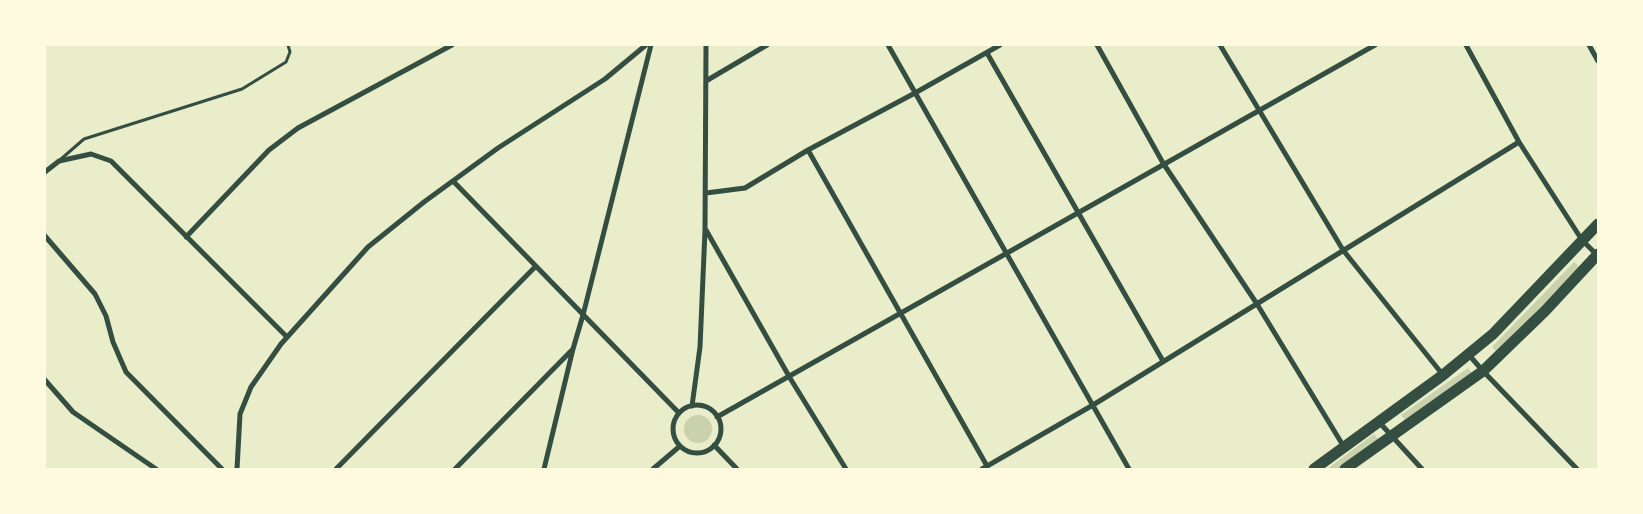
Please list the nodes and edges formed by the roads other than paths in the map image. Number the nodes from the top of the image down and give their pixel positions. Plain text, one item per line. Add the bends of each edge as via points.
1 (288, 45) edge
2 (452, 45) edge
3 (646, 45) edge
4 (651, 45) edge
5 (706, 45) edge
6 (767, 45) edge
7 (888, 45) edge
8 (1000, 45) edge
9 (1097, 45) edge
10 (1220, 45) edge
11 (1359, 45) edge
12 (1375, 45) edge
13 (1466, 45) edge
14 (1589, 45) edge
15 (1363, 51) junction
16 (987, 53) junction
17 (1598, 61) edge
18 (706, 81) junction
19 (915, 93) junction
20 (1258, 110) junction
21 (1519, 142) junction
22 (808, 150) junction
23 (59, 161) junction
24 (1163, 163) junction
25 (45, 172) edge
26 (453, 181) junction
27 (706, 193) junction
28 (1077, 213) junction
29 (1598, 224) edge
30 (705, 230) junction
31 (45, 236) edge
32 (186, 237) junction
33 (1582, 240) junction
34 (1343, 250) junction
35 (1007, 253) junction
36 (1598, 255) edge
37 (536, 266) junction
38 (1256, 304) junction
39 (901, 314) junction
40 (584, 315) junction
41 (287, 337) junction
42 (573, 349) junction
43 (1468, 354) junction
44 (1164, 361) junction
45 (1483, 371) junction
46 (1442, 375) junction
47 (790, 378) junction
48 (45, 380) edge
49 (1093, 405) junction
50 (692, 406) junction
51 (679, 413) junction
52 (717, 417) junction
53 (1379, 422) junction
54 (1392, 436) junction
55 (680, 446) junction
56 (714, 446) junction
57 (1344, 447) junction
58 (985, 468) edge
59 (156, 469) edge
60 (222, 469) edge
61 (238, 469) edge
62 (336, 469) edge
63 (455, 469) edge
64 (544, 469) edge
65 (654, 469) edge
66 (738, 469) edge
67 (846, 469) edge
68 (1129, 469) edge
69 (1314, 469) edge
70 (1345, 469) edge
71 (1422, 469) edge
72 (1577, 469) edge

1 - 23 lane via 290,52 286,62 242,89 84,139
2 - 32 street via 298,128 269,150
3 - 26 street via 604,79
4 - 40 street
5 - 18 street
6 - 18 street
7 - 19 street
8 - 16 street
9 - 24 street
10 - 20 street
11 - 15 street
12 - 15 street
13 - 21 street
14 - 17 street
15 - 20 street
16 - 19 street
16 - 28 street
18 - 27 street
19 - 22 street
19 - 35 street
20 - 24 street
20 - 34 street
21 - 33 street
21 - 34 street
22 - 27 street via 745,188
22 - 39 street
23 - 25 street
23 - 32 street via 90,154 111,161
24 - 28 street
24 - 38 street
26 - 37 street
26 - 41 street via 368,247
27 - 30 street
28 - 35 street
28 - 44 street
29 - 33 highway
30 - 47 street
30 - 50 street via 700,347
31 - 60 street via 95,294 126,372
32 - 41 street
33 - 36 street
33 - 43 highway via 1493,334
34 - 38 street
34 - 46 street
35 - 39 street
35 - 49 street
36 - 45 highway
37 - 40 street
37 - 62 street
38 - 44 street
38 - 57 street
39 - 47 street
39 - 58 street
40 - 42 street
40 - 51 street
41 - 61 street via 251,387 240,414
42 - 63 street
42 - 64 street
43 - 45 street
43 - 46 highway
44 - 49 street
45 - 54 highway
45 - 72 street
46 - 53 highway
47 - 52 street
47 - 67 street
48 - 59 street via 73,412
49 - 58 street
49 - 68 street
50 - 51 street
50 - 52 street via 713,411
51 - 55 street via 673,433
52 - 56 street via 720,432
53 - 54 street
53 - 57 highway
54 - 70 highway
54 - 71 street
55 - 56 street via 686,451 701,453
55 - 65 street
56 - 66 street
57 - 69 highway

